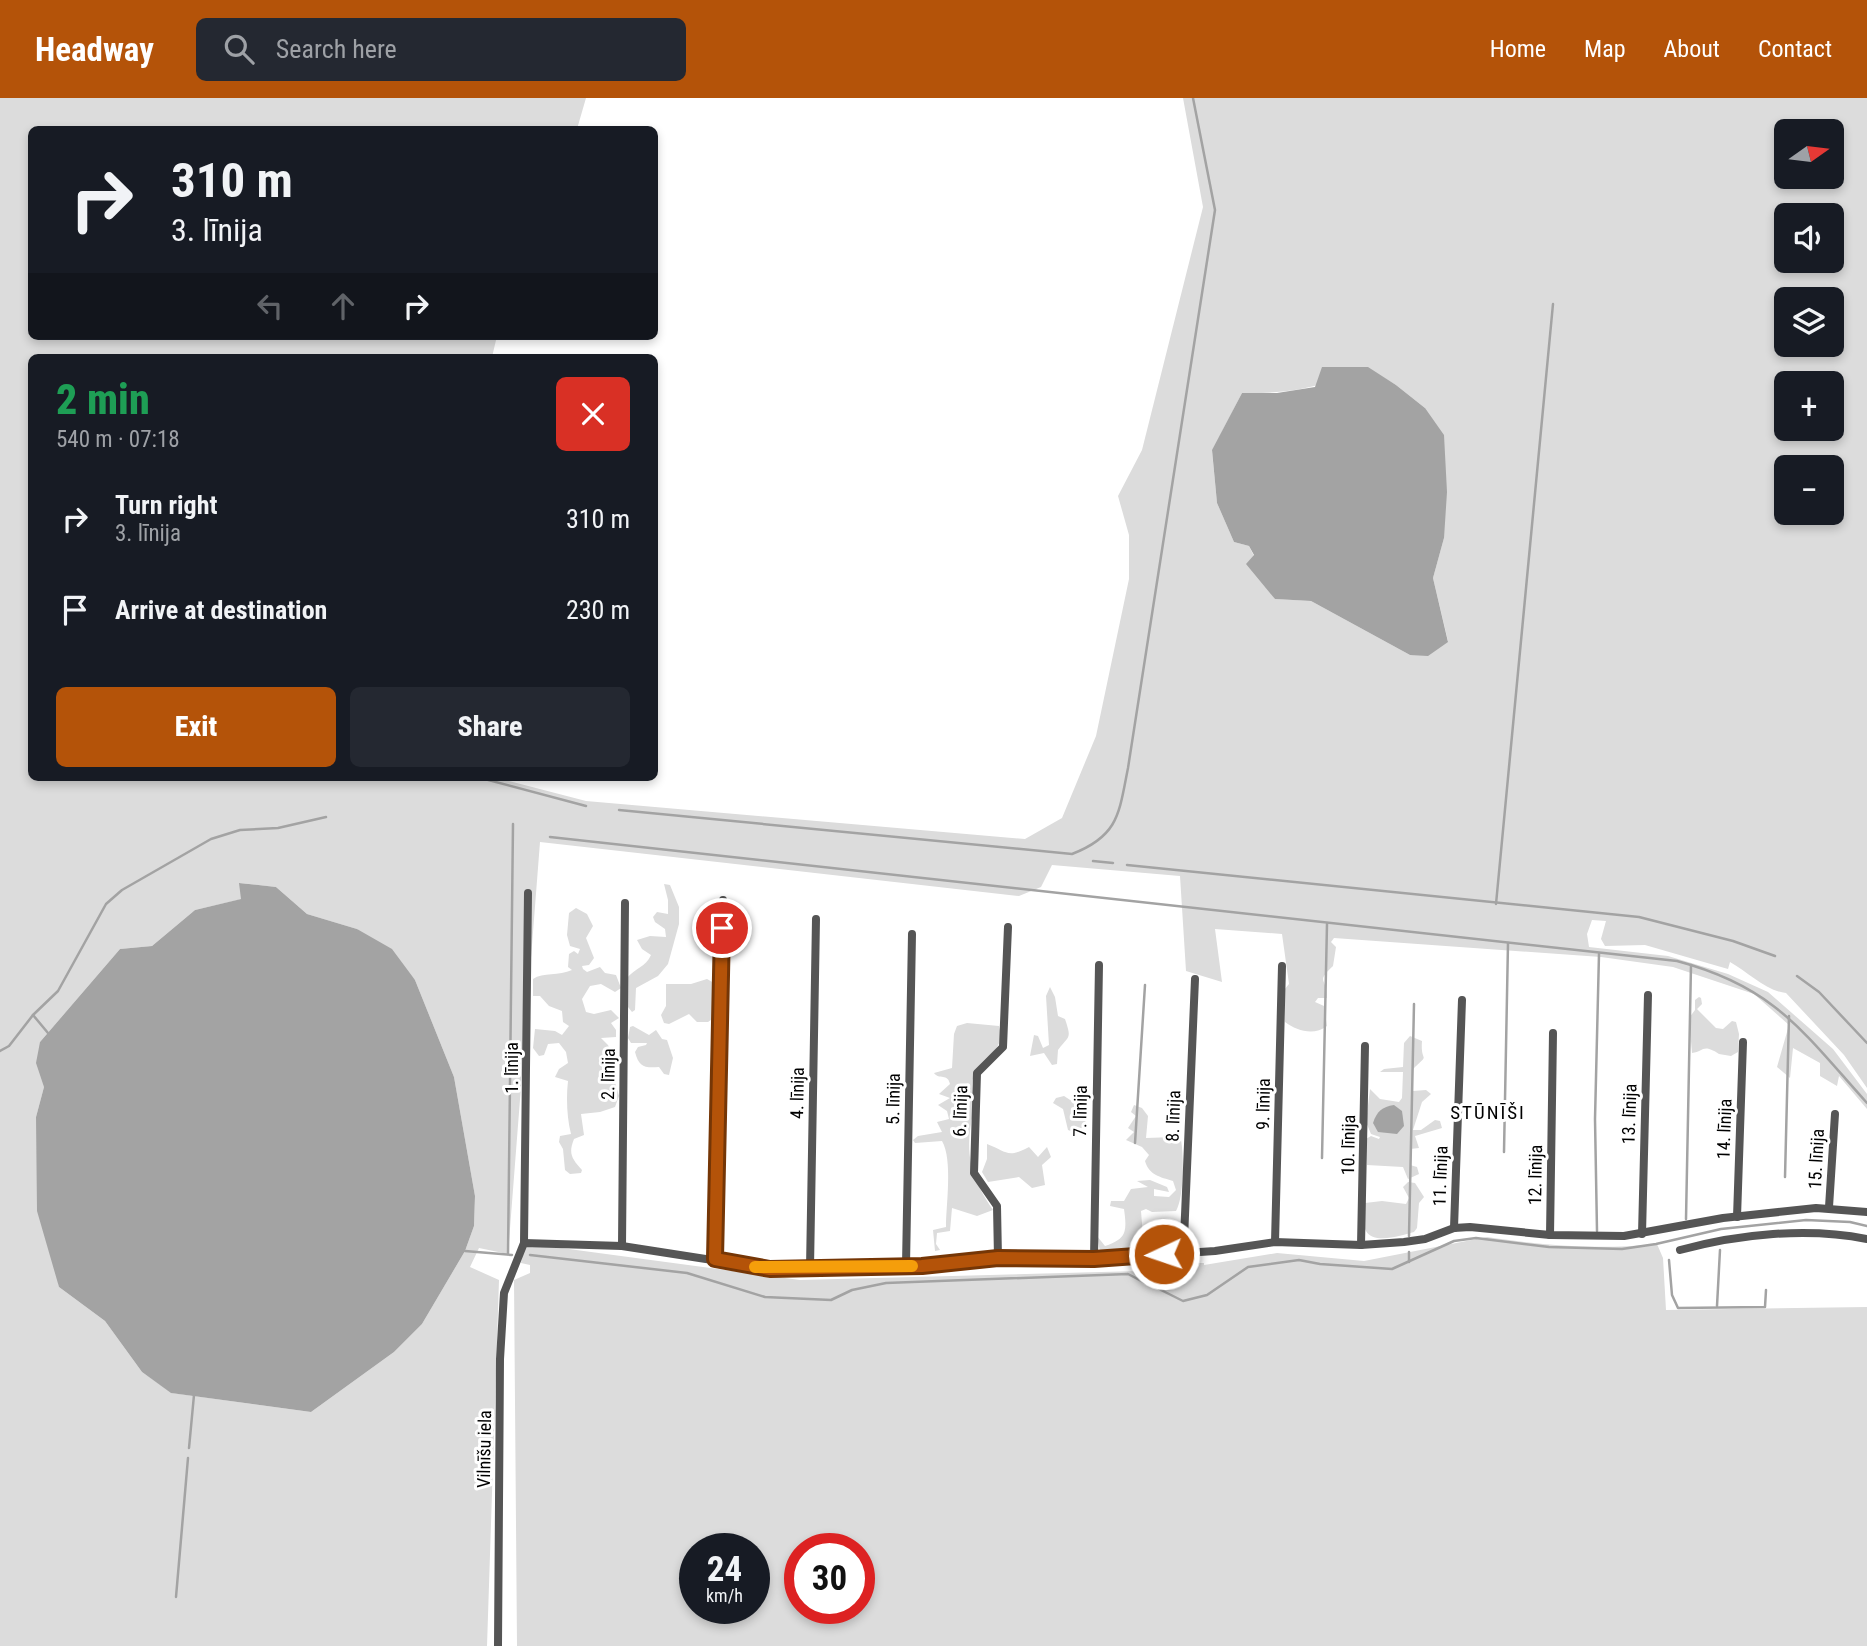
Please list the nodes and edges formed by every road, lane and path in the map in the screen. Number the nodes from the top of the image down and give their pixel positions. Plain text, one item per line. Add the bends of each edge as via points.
1 (528, 893) dead end
2 (723, 900) dead end
3 (625, 902) dead end
4 (816, 919) dead end
5 (1009, 928) dead end
6 (912, 934) dead end
7 (1099, 965) dead end
8 (1282, 966) dead end
9 (1195, 979) dead end
10 (1648, 995) dead end
11 (1462, 1000) dead end
12 (1553, 1032) dead end
13 (1742, 1042) dead end
14 (1366, 1046) dead end
15 (1835, 1114) dead end
16 (1829, 1207) junction
17 (1867, 1212) edge
18 (1737, 1217) junction
19 (1454, 1228) junction
20 (1642, 1234) junction
21 (1550, 1235) junction
22 (1867, 1239) edge
23 (1275, 1242) junction
24 (524, 1243) junction
25 (1361, 1245) junction
26 (622, 1246) junction
27 (1680, 1250) dead end
28 (1187, 1253) junction
29 (998, 1258) junction
30 (715, 1259) junction
31 (1094, 1259) junction
32 (906, 1265) junction
33 (810, 1268) junction
34 (498, 1646) edge

1 - 24 street, 1. līnija
2 - 30 street
3 - 26 street, 2. līnija
4 - 33 street, 4. līnija
5 - 29 street, 6. līnija via 1003,1047 977,1073 974,1173 997,1206
6 - 32 street, 5. līnija
7 - 31 street, 7. līnija
8 - 23 street, 9. līnija
9 - 28 street, 8. līnija
10 - 20 street, 13. līnija
11 - 19 street, 11. līnija
12 - 21 street, 12. līnija
13 - 18 street, 14. līnija
14 - 25 street, 10. līnija
15 - 16 street, 15. līnija
16 - 17 street
16 - 18 street
18 - 20 street
19 - 21 street
19 - 25 street via 1425,1238
20 - 21 street
22 - 27 street via 1802,1232
23 - 25 street
23 - 28 street
24 - 26 street
24 - 34 street, Vilnīšu iela via 504,1293
26 - 30 street
28 - 31 street
29 - 31 street
29 - 32 street
30 - 33 street via 770,1269
32 - 33 street

